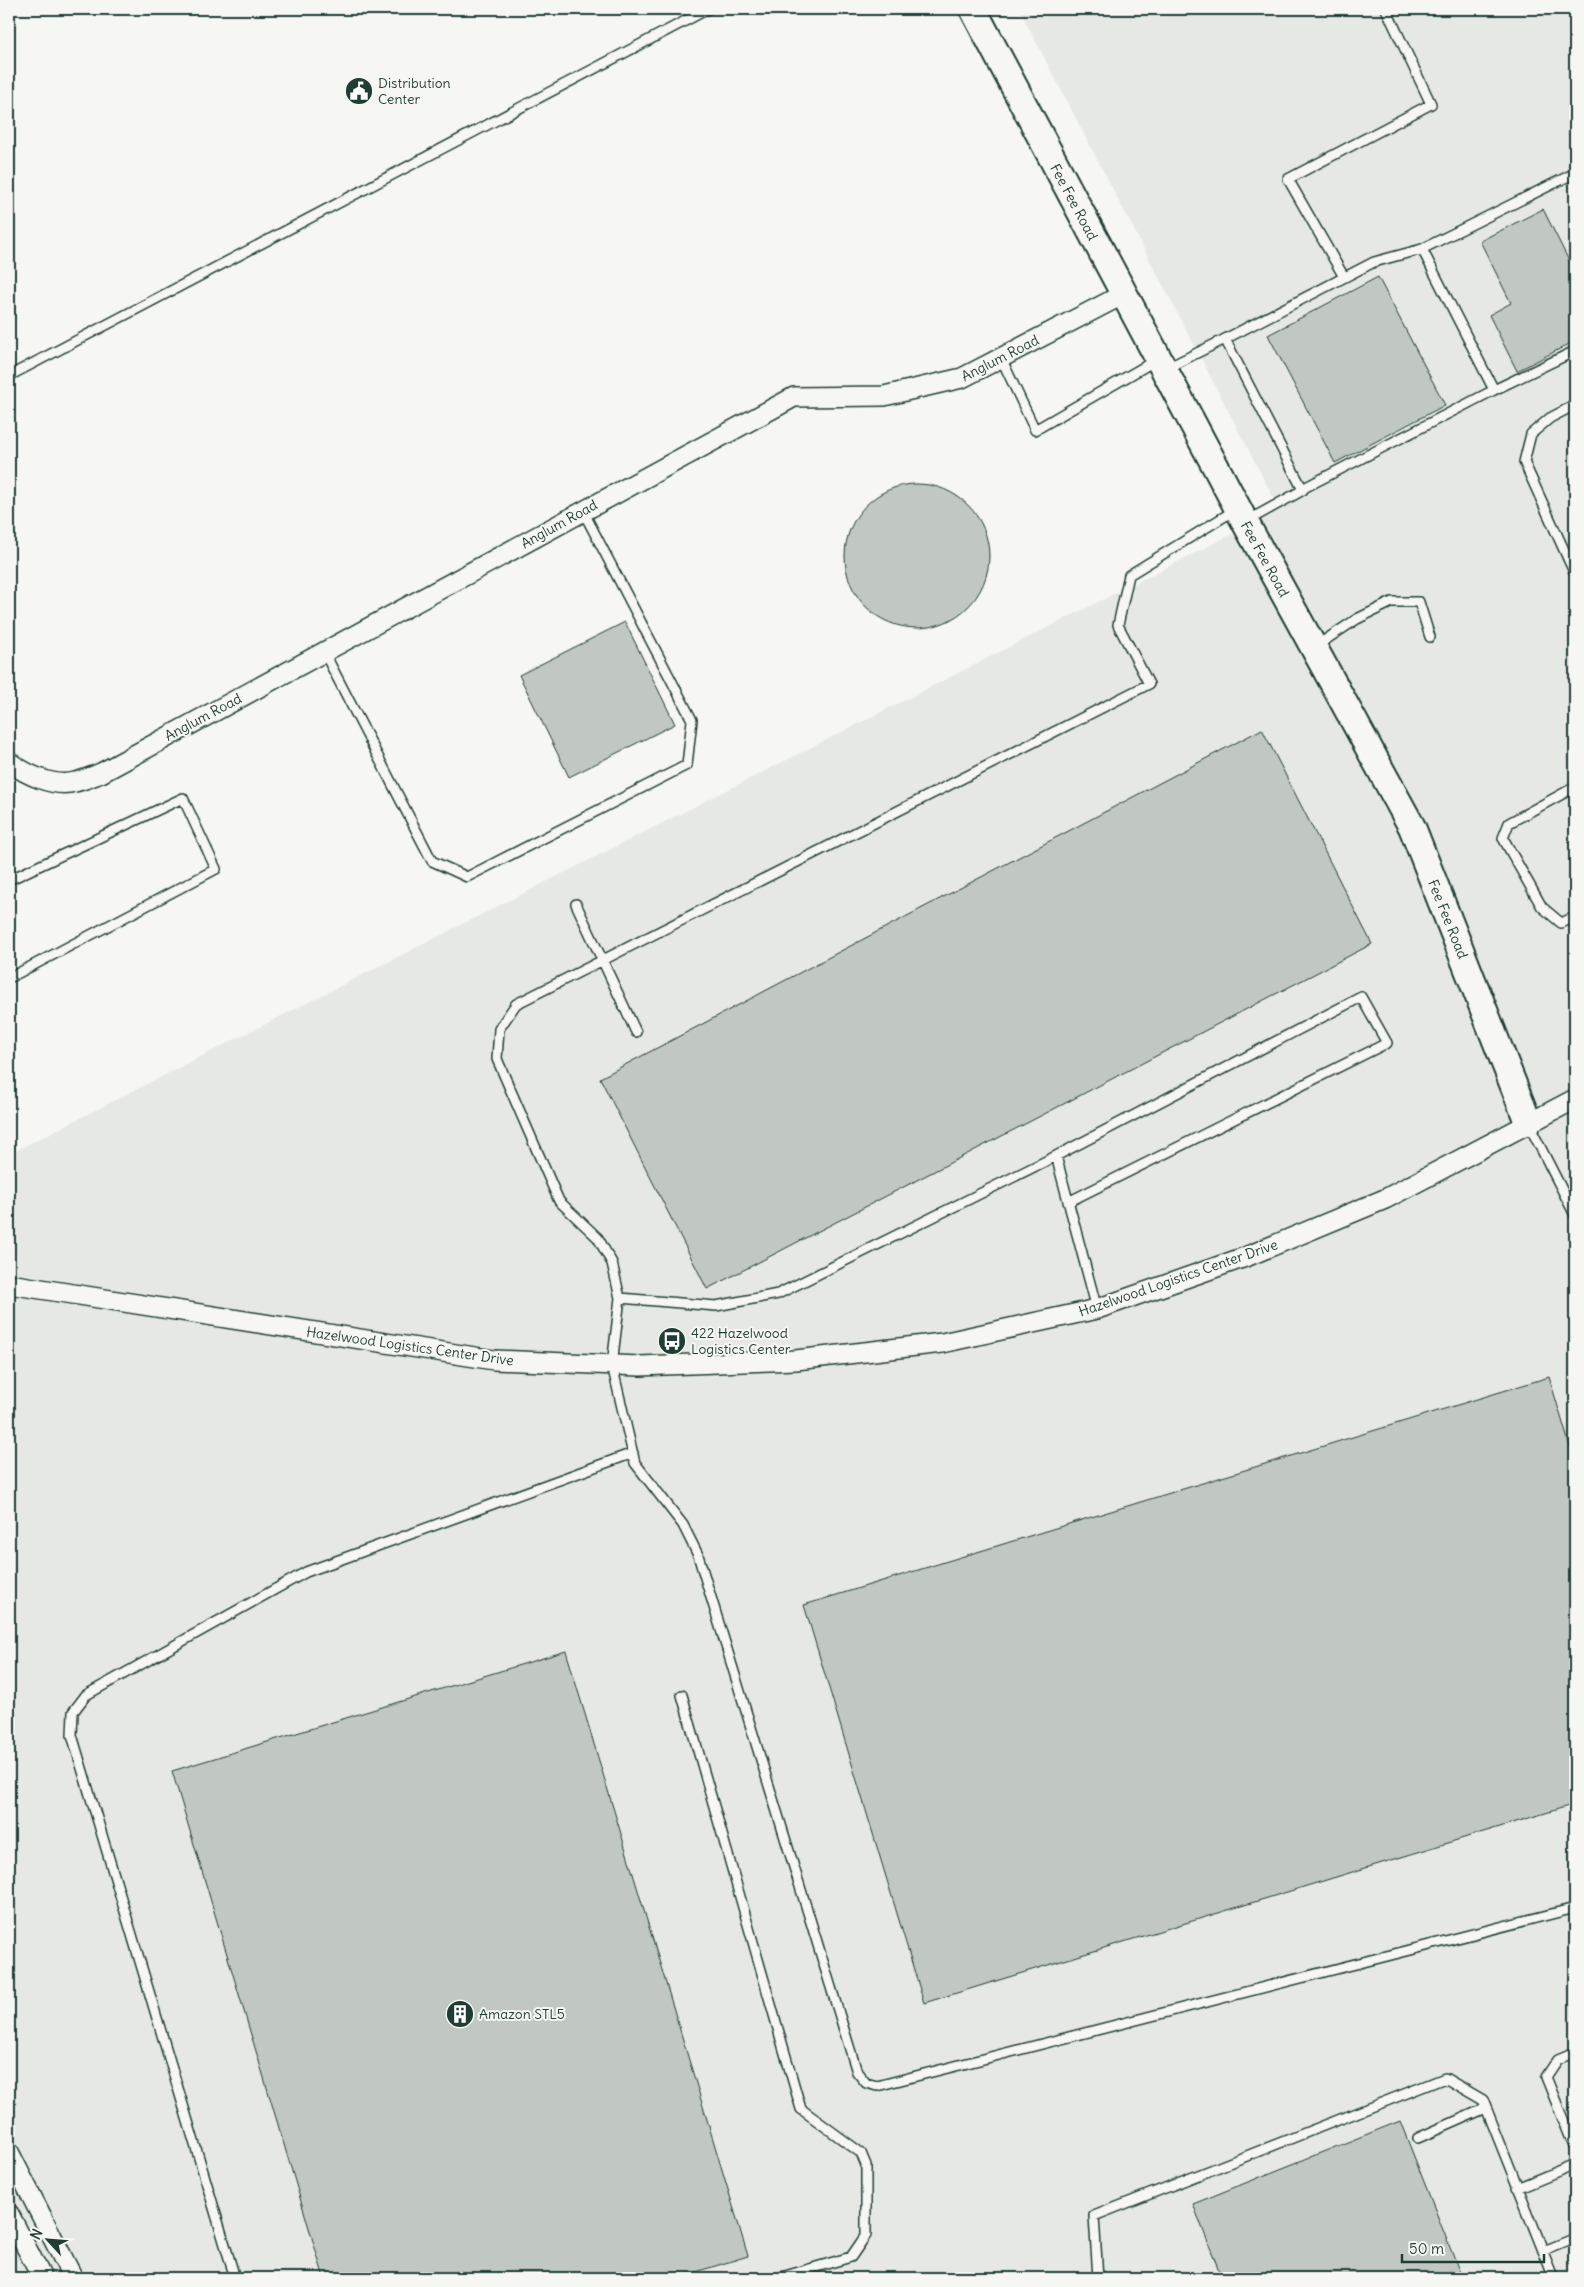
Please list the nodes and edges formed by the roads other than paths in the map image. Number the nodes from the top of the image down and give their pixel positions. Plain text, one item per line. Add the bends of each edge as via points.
1 (708, 9) edge
2 (973, 9) edge
3 (1386, 9) edge
4 (1575, 173) edge
5 (1422, 249) junction
6 (1344, 277) junction
7 (1124, 294) junction
8 (1225, 339) junction
9 (1575, 352) edge
10 (1001, 358) junction
11 (1162, 364) junction
12 (9, 376) edge
13 (1494, 390) junction
14 (1575, 405) edge
15 (1302, 489) junction
16 (583, 511) junction
17 (1241, 515) junction
18 (1575, 574) edge
19 (1430, 637) dead end
20 (1314, 648) junction
21 (324, 652) junction
22 (9, 762) edge
23 (1575, 787) edge
24 (9, 880) edge
25 (576, 904) dead end
26 (1575, 917) edge
27 (603, 961) junction
28 (9, 978) edge
29 (636, 1032) dead end
30 (1575, 1099) edge
31 (1528, 1122) junction
32 (1056, 1156) junction
33 (1068, 1202) junction
34 (1575, 1215) edge
35 (9, 1284) edge
36 (620, 1298) junction
37 (1097, 1309) junction
38 (612, 1365) junction
39 (633, 1453) junction
40 (682, 1696) dead end
41 (1575, 1908) edge
42 (1575, 2052) edge
43 (1486, 2108) junction
44 (1418, 2138) dead end
45 (1575, 2149) edge
46 (9, 2152) edge
47 (1575, 2164) edge
48 (1517, 2188) junction
49 (9, 2214) edge
50 (1575, 2238) edge
51 (1544, 2251) junction
52 (42, 2278) edge
53 (73, 2278) edge
54 (235, 2278) edge
55 (778, 2278) edge
56 (1098, 2278) edge
57 (1554, 2278) edge

1 - 12 lane
2 - 7 street, Fee Fee Road
3 - 6 lane via 1430,104 1288,179
4 - 5 lane
5 - 6 lane via 1374,262
5 - 13 lane
6 - 8 lane
7 - 10 street, Anglum Road
7 - 11 street, Fee Fee Road
8 - 11 lane
8 - 15 lane
9 - 13 lane
10 - 11 lane via 1035,430
10 - 16 street, Anglum Road via 962,378 884,396 794,397
11 - 17 street, Fee Fee Road
13 - 15 lane
14 - 18 lane via 1550,418 1531,434 1524,462
15 - 17 lane
16 - 21 street, Anglum Road
16 - 21 lane via 692,720 687,765 467,878 432,861
17 - 20 street, Fee Fee Road
17 - 27 lane via 1129,575 1118,625 1150,684
19 - 20 lane via 1418,602 1392,602 1356,618
20 - 31 street, Fee Fee Road via 1412,827
21 - 22 street, Anglum Road via 101,773 73,783 50,782
23 - 26 lane via 1509,823 1503,838 1542,907 1561,924
24 - 28 lane via 183,798 216,869
25 - 27 lane
27 - 29 lane
27 - 36 lane via 516,1004 499,1029 497,1059 559,1202 598,1238 612,1263
30 - 31 street, Hazelwood Logistics Center Drive
31 - 34 lane
31 - 37 street, Hazelwood Logistics Center Drive via 1385,1199 1248,1256
32 - 33 lane
32 - 33 lane via 1361,997 1387,1043
32 - 36 lane via 778,1294 716,1306
33 - 37 lane
35 - 38 street, Hazelwood Logistics Center Drive via 494,1360
36 - 38 lane
37 - 38 street, Hazelwood Logistics Center Drive via 942,1343 777,1361
38 - 39 lane
39 - 41 lane via 636,1463 684,1525 698,1555 857,2072 866,2083 877,2086
39 - 54 lane via 306,1572 86,1695 74,1712 72,1735
40 - 55 lane via 802,2109 861,2153 866,2166 866,2235 851,2257
42 - 45 lane via 1558,2059 1546,2077
43 - 44 lane
43 - 48 lane
43 - 56 lane via 1483,2100 1445,2078 1094,2216
46 - 53 street
47 - 48 lane
48 - 51 lane
49 - 52 street
50 - 51 lane
51 - 57 lane

